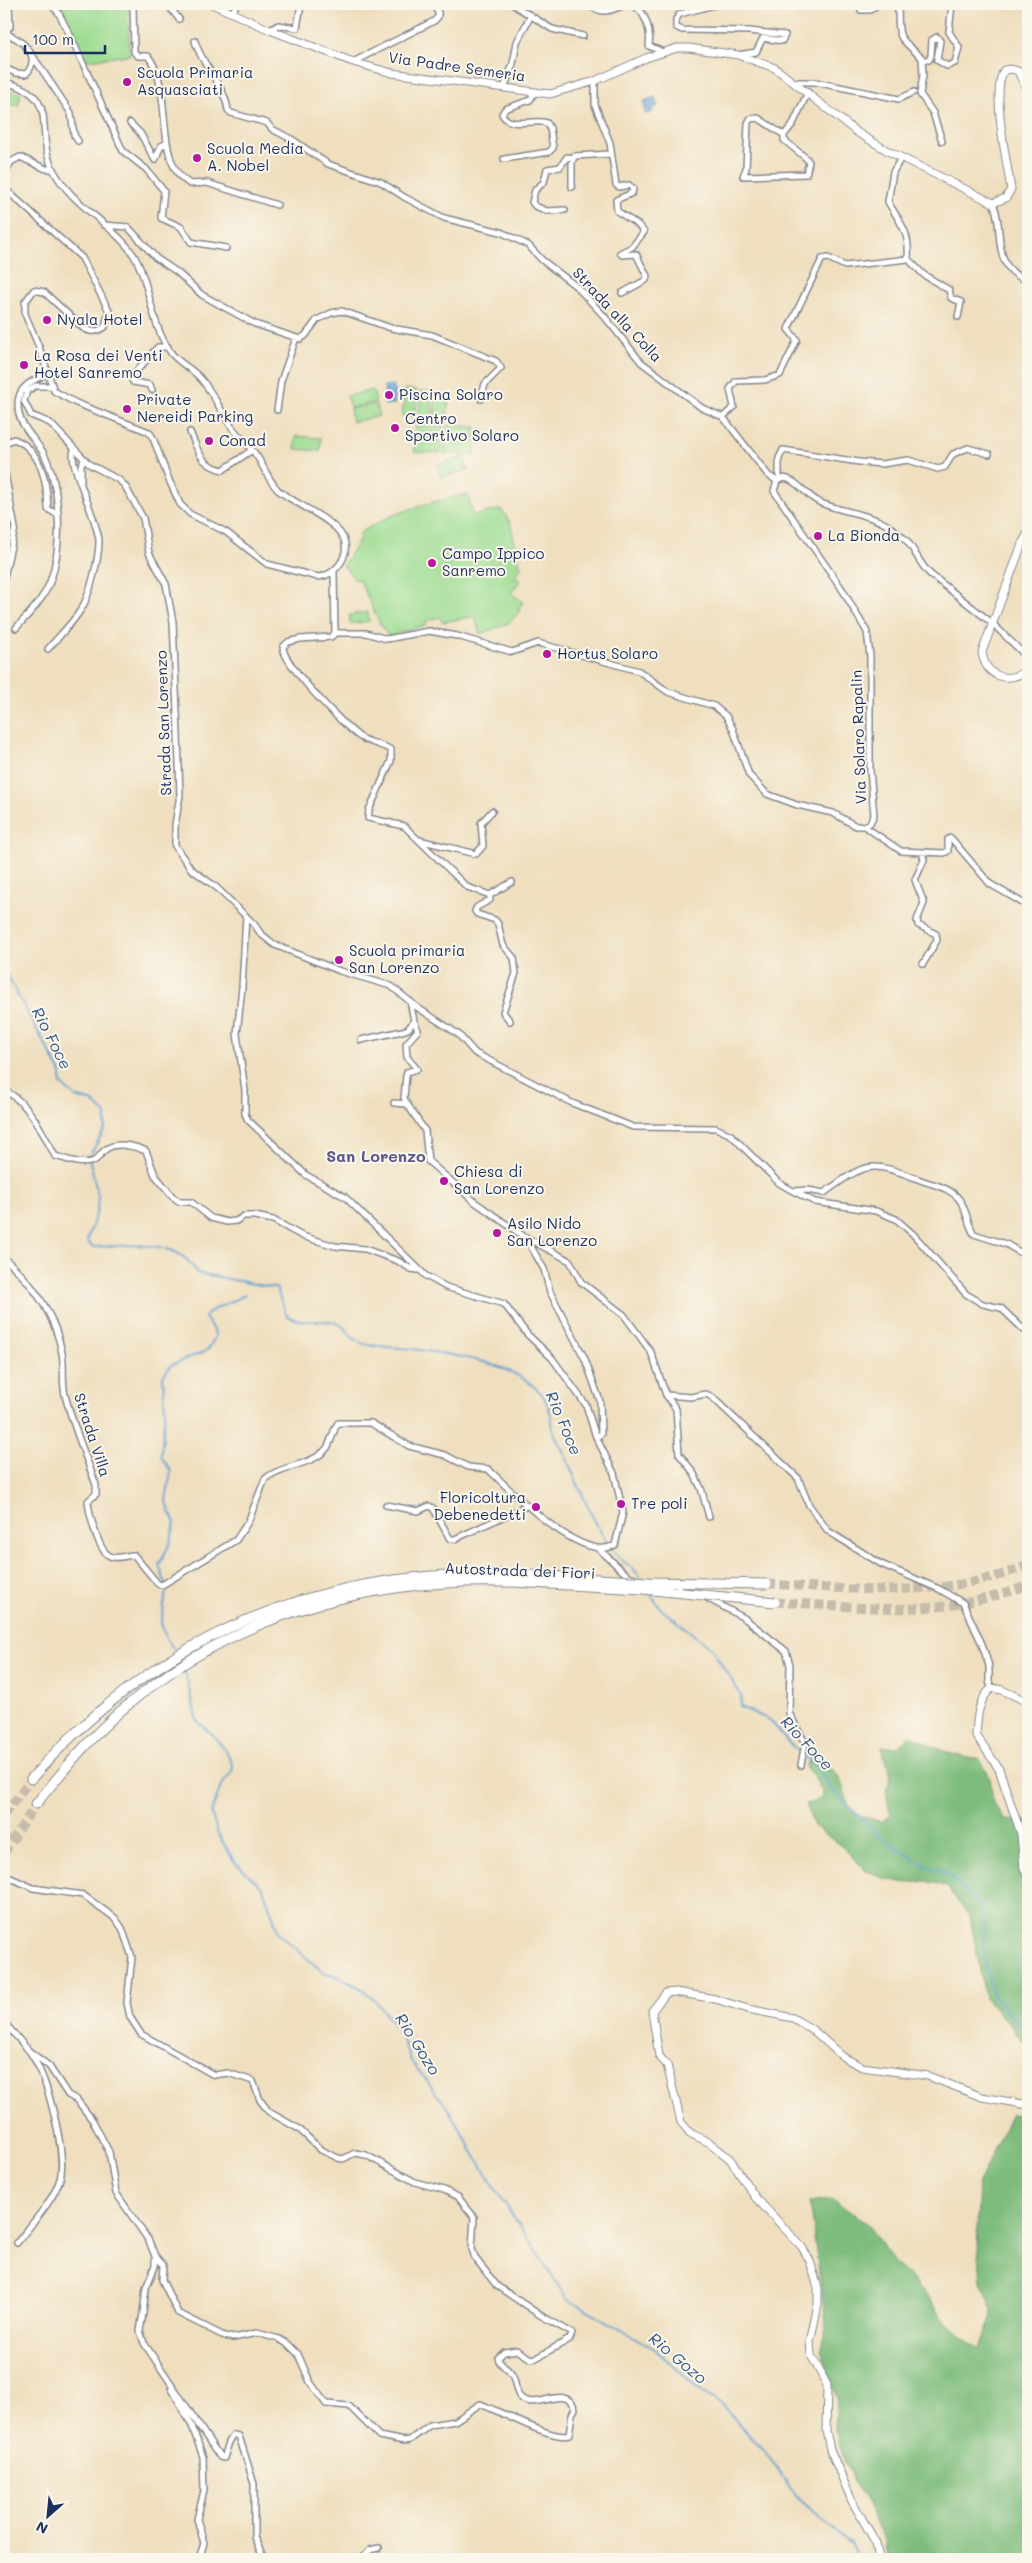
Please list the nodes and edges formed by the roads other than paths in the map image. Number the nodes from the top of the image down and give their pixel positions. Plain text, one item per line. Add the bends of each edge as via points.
1 (10, 4) edge
2 (50, 4) edge
3 (133, 4) edge
4 (167, 4) edge
5 (212, 4) edge
6 (236, 4) edge
7 (301, 4) edge
8 (432, 4) edge
9 (512, 4) edge
10 (585, 4) edge
11 (718, 4) edge
12 (878, 4) edge
13 (898, 4) edge
14 (952, 4) edge
15 (862, 10) dead end
16 (233, 13) junction
17 (531, 15) junction
18 (179, 19) dead end
19 (10, 27) dead end
20 (270, 30) junction
21 (4, 33) edge
22 (584, 36) dead end
23 (195, 41) dead end
24 (663, 52) junction
25 (32, 55) junction
26 (738, 55) junction
27 (923, 60) junction
28 (353, 62) junction
29 (4, 68) edge
30 (595, 81) junction
31 (4, 82) edge
32 (796, 82) junction
33 (504, 88) junction
34 (535, 92) junction
35 (808, 92) junction
36 (914, 92) dead end
37 (1028, 93) edge
38 (130, 123) dead end
39 (784, 135) junction
40 (78, 141) dead end
41 (942, 141) dead end
42 (167, 143) junction
43 (611, 154) junction
44 (572, 158) junction
45 (901, 158) junction
46 (504, 159) dead end
47 (52, 170) junction
48 (4, 176) edge
49 (572, 187) dead end
50 (4, 188) edge
51 (993, 202) junction
52 (277, 205) dead end
53 (565, 210) dead end
54 (104, 226) junction
55 (226, 248) dead end
56 (908, 260) junction
57 (1028, 281) edge
58 (622, 293) dead end
59 (958, 317) dead end
60 (296, 338) junction
61 (168, 347) junction
62 (48, 373) junction
63 (51, 386) junction
64 (152, 390) dead end
65 (481, 400) dead end
66 (277, 410) dead end
67 (723, 417) junction
68 (190, 432) dead end
69 (4, 449) edge
70 (74, 450) junction
71 (252, 450) junction
72 (989, 454) dead end
73 (84, 460) junction
74 (4, 468) edge
75 (778, 480) junction
76 (81, 481) junction
77 (58, 515) junction
78 (1028, 533) edge
79 (334, 572) junction
80 (4, 578) edge
81 (992, 623) junction
82 (16, 628) dead end
83 (335, 633) junction
84 (48, 649) dead end
85 (1028, 658) edge
86 (1028, 669) edge
87 (492, 811) dead end
88 (864, 826) junction
89 (418, 840) junction
90 (922, 852) junction
91 (512, 882) dead end
92 (490, 895) junction
93 (1028, 906) edge
94 (246, 916) junction
95 (923, 964) dead end
96 (410, 1000) junction
97 (414, 1021) junction
98 (510, 1021) dead end
99 (361, 1040) dead end
100 (4, 1090) edge
101 (394, 1104) dead end
102 (407, 1104) junction
103 (793, 1191) junction
104 (526, 1238) junction
105 (1028, 1257) edge
106 (4, 1258) edge
107 (418, 1270) junction
108 (1024, 1330) dead end
109 (666, 1395) junction
110 (596, 1437) junction
111 (386, 1505) dead end
112 (526, 1506) junction
113 (709, 1517) dead end
114 (599, 1549) junction
115 (530, 1579) junction
116 (767, 1584) tunnel mouth
117 (775, 1602) tunnel mouth
118 (305, 1603) junction
119 (992, 1688) junction
120 (1028, 1702) edge
121 (800, 1765) dead end
122 (31, 1779) tunnel mouth
123 (36, 1804) tunnel mouth
124 (4, 1875) edge
125 (1028, 1875) edge
126 (4, 2022) edge
127 (29, 2051) junction
128 (1028, 2105) edge
129 (17, 2243) dead end
130 (155, 2256) junction
131 (170, 2384) junction
132 (379, 2548) dead end
133 (199, 2559) edge
134 (264, 2559) edge
135 (362, 2559) edge
136 (879, 2559) edge

1 - 19 street
2 - 55 street via 70,35 123,151 146,169 164,191 160,216 181,227 191,242
3 - 42 street via 134,52 138,56 148,56 152,61 162,92
4 - 18 street
5 - 16 main road, Via Padre Semeria
6 - 16 street
7 - 20 street via 297,28 278,25
8 - 28 street via 438,12 434,21
9 - 17 street
10 - 24 street via 604,11 633,6 647,23 652,36 650,47
11 - 26 street via 680,14 676,27 682,30 785,35 782,40 763,38 756,52
12 - 15 street via 870,10
13 - 27 street via 897,30 900,38
14 - 27 street via 949,32 959,47 955,64 947,66 937,60 940,41 937,37 932,40 930,59
16 - 20 main road, Via Padre Semeria
17 - 22 street via 552,29
17 - 33 street via 517,42
20 - 28 main road, Via Padre Semeria
21 - 25 street via 25,44
23 - 67 street, Strada alla Colla via 227,97 228,110 267,123 328,164 381,182 444,218 501,232 528,245 577,287 641,362 702,408
24 - 26 main road, Via Padre Semeria via 689,48
24 - 30 main road, Via Padre Semeria
25 - 29 street via 31,67 26,74 16,74
25 - 40 street via 71,113
26 - 32 main road, Via Padre Semeria via 768,64
27 - 41 street via 920,94 933,113
28 - 33 main road, Via Padre Semeria via 392,73
30 - 34 main road, Via Padre Semeria via 560,93
30 - 43 street via 595,105 608,134
31 - 47 street via 26,88 38,100
32 - 35 main road, Via Padre Semeria
32 - 36 street via 815,82 899,99
33 - 34 main road, Via Padre Semeria
34 - 46 street via 530,100 505,109 502,114 505,120 512,122 547,123 553,148 549,152
35 - 39 street
35 - 45 main road, Via Padre Semeria via 858,133
37 - 51 main road via 1018,71 1004,70 1000,76 999,97 1011,189 1001,201
38 - 42 street via 140,133 155,160 161,146
39 - 39 street via 784,140 808,162 806,174 743,176 750,119 758,118
42 - 52 street via 174,170 190,184 207,183
43 - 44 street
43 - 58 street via 616,185 629,185 633,189 632,193 616,200 617,211 644,232 632,246 620,253 636,254 646,280
44 - 49 street
44 - 53 street via 567,157 560,166 547,170 532,202 547,211
45 - 51 main road, Via Padre Semeria
45 - 56 street via 894,172 888,202 908,236
47 - 48 street via 20,157 11,162
47 - 54 street
50 - 62 street via 82,258 109,310 105,327 91,331 83,328 44,292 30,293 25,302 25,314
51 - 57 street via 997,211 1000,250 1014,273
54 - 60 street via 128,227 156,258 202,295 255,324
54 - 61 street via 123,242 136,260 152,315
56 - 59 street via 924,275 949,290 951,298 961,302
56 - 67 street via 845,266 828,258 822,259 789,327 797,340 780,375 764,380 736,381 730,389 734,407
60 - 65 street via 305,336 321,318 342,311 391,328 432,335 500,365 485,384
60 - 66 street via 281,381
61 - 64 street via 158,347 131,377 132,382 150,385
61 - 71 street via 175,358 202,379 232,428
62 - 63 street
62 - 77 street via 25,386 18,402 23,428 43,453 52,476
63 - 70 street, Strada San Lorenzo via 35,386 27,391 24,401 27,410 41,421 50,423
63 - 79 street via 58,394 76,403 149,432 180,504 194,517 226,532 267,564 318,577
67 - 75 street, Strada alla Colla via 768,475
68 - 71 street via 203,461 211,468 223,470
69 - 77 street via 7,442 14,439 34,454 47,488 48,509
70 - 73 street, Strada San Lorenzo
70 - 76 street via 72,460
71 - 79 street via 278,490 342,534 346,543 344,554
72 - 75 street via 968,448 953,454 945,467 938,469 908,460 882,464 821,458 783,450 779,458
73 - 76 street
73 - 94 street, Strada San Lorenzo via 125,486 143,518 149,553 170,598 180,795 175,846 191,869 216,887
74 - 80 street via 16,528
75 - 81 street, Strada alla Colla via 785,478 794,482 820,503 864,514 883,523 907,541 922,567
75 - 88 street, Via Solaro Rapalin via 774,491 842,589 863,625 869,643 870,770 874,814 870,823
76 - 84 street via 97,528 97,558 83,606
77 - 82 street via 50,582
78 - 81 main road
79 - 83 street
81 - 85 street, Strada alla Colla
81 - 86 main road via 982,652 986,668 1000,677 1009,678
83 - 88 street, Via Solaro Rapalin via 366,633 388,639 429,631 512,652 538,643 640,671 668,692 714,706 726,716 749,775 767,794 833,813 856,826
83 - 89 street, Via Solaro Rapalin via 331,637 288,642 282,652 346,726 361,738 391,750 391,761 367,814 372,820 404,826
87 - 89 street via 481,823 483,846 476,854
88 - 90 street via 901,851
89 - 92 street via 467,887
90 - 93 street via 944,853 948,851 948,839 951,838 990,884
90 - 95 street via 924,860 915,880 924,903 917,920 918,925 936,934 937,940
91 - 92 street
92 - 98 street via 490,900 475,911 495,920 502,946 514,958 516,973 503,1012
94 - 96 street, Strada San Lorenzo via 260,934 275,945 340,971 391,986
94 - 107 street via 237,1034 245,1114 306,1175 345,1197
96 - 97 street
96 - 103 street, Strada San Lorenzo via 458,1034 483,1058 587,1109 633,1127 703,1127 724,1131 779,1183
97 - 99 street via 408,1029
97 - 102 street via 418,1030 406,1044 410,1063 417,1069 407,1072 404,1098
100 - 107 street via 23,1104 42,1130 55,1156 84,1163 95,1161 115,1145 138,1147 151,1158 154,1175 173,1197 180,1202 191,1202 211,1218 227,1222 244,1216 272,1220 302,1236 335,1246 365,1249
101 - 102 street
102 - 104 street via 425,1131 428,1161 475,1202
103 - 105 street via 824,1193 848,1175 880,1166 948,1190 967,1213 974,1234 1006,1244
103 - 108 street, Strada San Lorenzo via 815,1202 876,1211 896,1219 966,1294 983,1304 1001,1308
104 - 109 street via 570,1261 581,1282 624,1315 650,1352
104 - 110 street via 544,1269 550,1292 585,1359 600,1401 601,1434
106 - 112 street, Strada Villa via 19,1272 54,1322 62,1353 66,1398 96,1485 96,1494 88,1501 88,1507 104,1551 114,1558 134,1555 158,1584 162,1585 236,1540 248,1522 264,1480 270,1474 313,1459 326,1448 338,1423 371,1423 409,1446 445,1455 468,1467 488,1469
107 - 110 street via 441,1285 504,1304 570,1380 591,1415
109 - 113 street via 676,1409 679,1454 702,1488
109 - 119 street via 691,1397 706,1394 712,1397 798,1478 809,1505 828,1531 882,1564 940,1589 963,1603 982,1644
110 - 114 street via 614,1473 623,1512 615,1544
111 - 112 street via 418,1511 429,1506 433,1508 450,1539
112 - 114 street via 566,1534
114 - 121 street via 632,1578 658,1578 677,1584 723,1605 770,1640 781,1644 790,1665 789,1713 805,1743
115 - 116 highway, Autostrada dei Fiori, bridge
115 - 117 highway, Autostrada dei Fiori, bridge
115 - 118 highway, Autostrada dei Fiori via 480,1573 413,1576 360,1585
118 - 122 highway, Autostrada dei Fiori via 214,1636 137,1680 76,1729
118 - 123 highway, Autostrada dei Fiori via 226,1639 147,1689 98,1732
119 - 120 main road
119 - 125 main road via 985,1693 980,1705 976,1735 999,1769 1021,1834 1024,1868
124 - 130 street via 33,1888 83,1895 115,1918 132,1957 127,2003 130,2017 140,2034 214,2075 228,2073 253,2081 269,2112 299,2129 321,2150 343,2159 355,2153 366,2155 415,2182 458,2197 474,2217 472,2249 475,2258 496,2286 572,2333 570,2339 536,2358 531,2359 517,2350 504,2352 498,2358 512,2375 519,2396 524,2400 541,2402 556,2397 573,2403 575,2409 569,2435 565,2437 546,2432 480,2404 455,2421 430,2425 410,2440 379,2436 354,2409 326,2404 310,2382 298,2354 288,2344 257,2333 233,2338 224,2336 178,2313 162,2280 163,2265
126 - 127 street
127 - 129 street via 38,2063 44,2082 62,2166 59,2181
127 - 130 street via 49,2066 68,2095 77,2100 93,2121 109,2152 116,2193 149,2241
128 - 136 main road via 982,2097 928,2076 862,2067 843,2057 803,2024 781,2015 676,1992 666,1993 655,2003 652,2011 659,2056 667,2065 681,2122 690,2133 710,2143 730,2160 755,2197 802,2247 810,2261 818,2288 811,2355 827,2386 826,2431 830,2449 852,2501 876,2543
130 - 131 street via 155,2266 146,2288 140,2332
131 - 133 street via 192,2426 203,2458 204,2491 198,2519 203,2548
131 - 134 street via 220,2457 224,2458 228,2442 234,2435 239,2436 254,2484 254,2538
132 - 135 street via 370,2550

